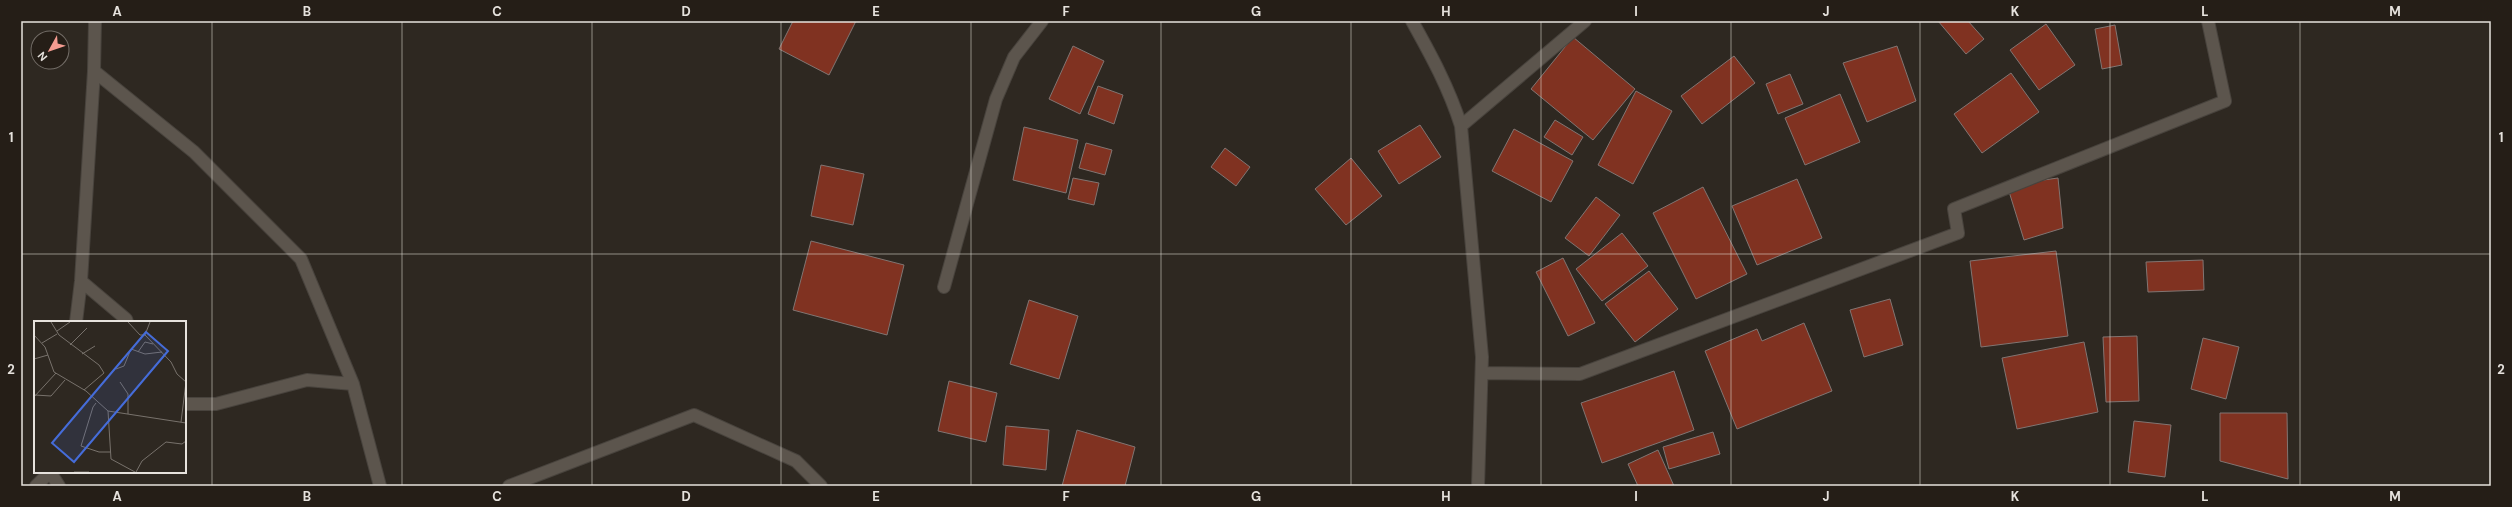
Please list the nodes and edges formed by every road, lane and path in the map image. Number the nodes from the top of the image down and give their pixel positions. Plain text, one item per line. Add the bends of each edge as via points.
1 (94, 21) edge
2 (1042, 21) edge
3 (1412, 21) edge
4 (1585, 21) edge
5 (2208, 21) edge
6 (94, 71) junction
7 (1461, 126) junction
8 (81, 281) junction
9 (944, 287) dead end
10 (76, 321) edge
11 (127, 321) edge
12 (1482, 373) junction
13 (353, 384) junction
14 (186, 404) edge
15 (49, 473) edge
16 (51, 473) edge
17 (36, 486) edge
18 (59, 486) edge
19 (380, 486) edge
20 (509, 486) edge
21 (821, 486) edge
22 (1478, 486) edge

1 - 6 street
2 - 9 street via 1014,57 996,99
3 - 7 street via 1439,70
4 - 7 street
5 - 12 street via 2225,101 1954,209 1958,233 1580,374
6 - 8 street
6 - 13 street via 194,152 301,259
7 - 12 street
8 - 10 street
8 - 11 street
12 - 22 street
13 - 14 street via 307,380 216,404
13 - 19 street
15 - 17 street
16 - 18 street
20 - 21 street via 694,415 796,461

